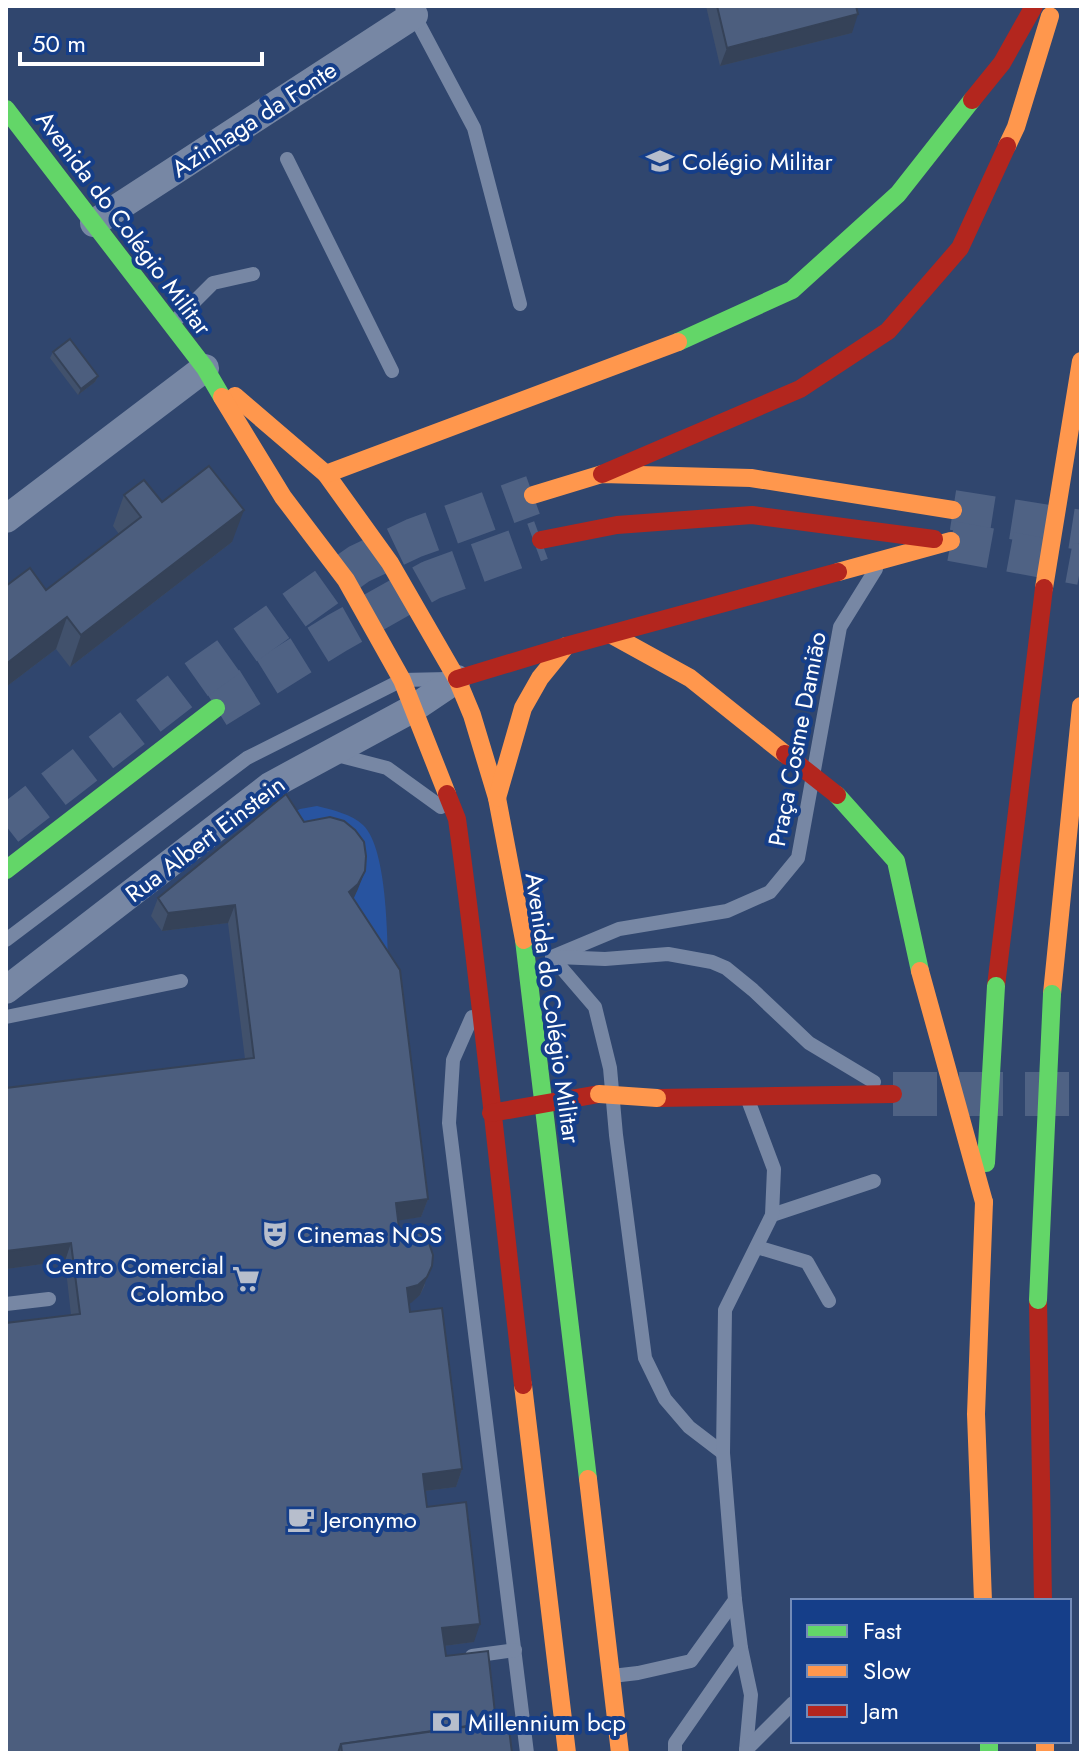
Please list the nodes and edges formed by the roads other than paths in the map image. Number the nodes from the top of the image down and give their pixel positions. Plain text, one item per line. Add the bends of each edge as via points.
1 (1034, 6) edge
2 (1053, 6) edge
3 (412, 10) edge
4 (6, 109) edge
5 (287, 159) dead end
6 (94, 223) junction
7 (253, 274) dead end
8 (520, 304) dead end
9 (171, 324) junction
10 (1081, 361) edge
11 (205, 368) junction
12 (392, 371) dead end
13 (326, 474) junction
14 (602, 474) junction
15 (533, 495) tunnel mouth
16 (953, 510) tunnel mouth
17 (6, 519) edge
18 (541, 540) tunnel mouth
19 (881, 559) junction
20 (612, 635) junction
21 (566, 646) junction
22 (457, 679) junction
23 (402, 680) junction
24 (1081, 706) edge
25 (216, 708) tunnel mouth
26 (414, 708) junction
27 (333, 753) junction
28 (497, 798) junction
29 (457, 819) junction
30 (1081, 865) edge
31 (6, 870) edge
32 (1061, 885) junction
33 (6, 940) edge
34 (552, 957) junction
35 (181, 981) dead end
36 (6, 990) edge
37 (481, 995) junction
38 (6, 1017) edge
39 (893, 1094) joint
40 (746, 1096) junction
41 (543, 1104) junction
42 (491, 1113) junction
43 (874, 1181) dead end
44 (984, 1202) junction
45 (772, 1215) junction
46 (757, 1247) junction
47 (49, 1299) dead end
48 (829, 1301) dead end
49 (6, 1304) edge
50 (723, 1453) junction
51 (983, 1599) edge
52 (1043, 1599) edge
53 (735, 1600) junction
54 (741, 1648) junction
55 (515, 1650) junction
56 (451, 1658) edge
57 (610, 1676) junction
58 (791, 1705) edge
59 (527, 1753) edge
60 (567, 1753) edge
61 (620, 1753) edge
62 (675, 1753) edge

1 - 13 main road via 1002,63 898,194 792,290 661,350
2 - 14 main road via 1016,127 960,248 888,331 800,389
3 - 6 street, Azinhaga da Fonte
3 - 8 lane, Azinhaga da Fonte via 474,128
4 - 6 main road, Avenida do Colégio Militar
5 - 12 lane
6 - 9 main road, Avenida do Colégio Militar
7 - 9 lane via 213,283
9 - 11 main road, Avenida do Colégio Militar
10 - 44 main road, bridge via 1036,640 996,986
11 - 13 main road, Avenida do Colégio Militar
11 - 17 street
11 - 23 main road, Avenida do Colégio Militar via 283,497 346,580
13 - 22 main road, Avenida do Colégio Militar via 390,563
14 - 15 main road
14 - 16 main road via 751,478
18 - 19 main road via 617,525 752,515 951,541
19 - 20 main road
19 - 34 lane, Praça Cosme Damião via 840,627 798,858 770,892 727,911 619,929
20 - 21 main road
20 - 44 main road, bridge via 690,678 837,795 896,861 920,971
21 - 22 main road
21 - 28 main road via 523,708
22 - 23 lane
22 - 26 street, Rua Albert Einstein
22 - 28 main road, Avenida do Colégio Militar
23 - 26 main road, Avenida do Colégio Militar
23 - 33 lane via 247,758
24 - 32 main road
25 - 31 main road
26 - 27 street, Rua Albert Einstein
26 - 29 main road, Avenida do Colégio Militar
27 - 29 lane via 387,768
27 - 36 street, Rua Albert Einstein via 270,786
28 - 41 main road, Avenida do Colégio Militar via 524,941
29 - 37 main road, Avenida do Colégio Militar
30 - 32 main road
32 - 52 main road, bridge via 1038,1300
34 - 39 lane via 668,954 712,962 753,990 809,1043
34 - 50 lane via 595,1007 610,1068 645,1358 665,1399 689,1427
35 - 38 lane
37 - 42 main road, Avenida do Colégio Militar
37 - 55 lane via 453,1060 449,1123
39 - 40 main road
40 - 41 main road, bridge via 599,1094
40 - 45 lane via 774,1169
41 - 42 main road
41 - 57 main road, Avenida do Colégio Militar
42 - 60 main road, Avenida do Colégio Militar
43 - 45 lane
44 - 51 main road via 976,1414
45 - 46 lane
46 - 48 lane via 807,1262
46 - 50 lane via 725,1310
47 - 49 lane
50 - 53 lane
53 - 54 lane
53 - 57 lane via 691,1661
54 - 58 lane via 751,1695 746,1750
54 - 62 lane via 675,1743
55 - 56 lane
55 - 59 lane
57 - 61 main road, Avenida do Colégio Militar

